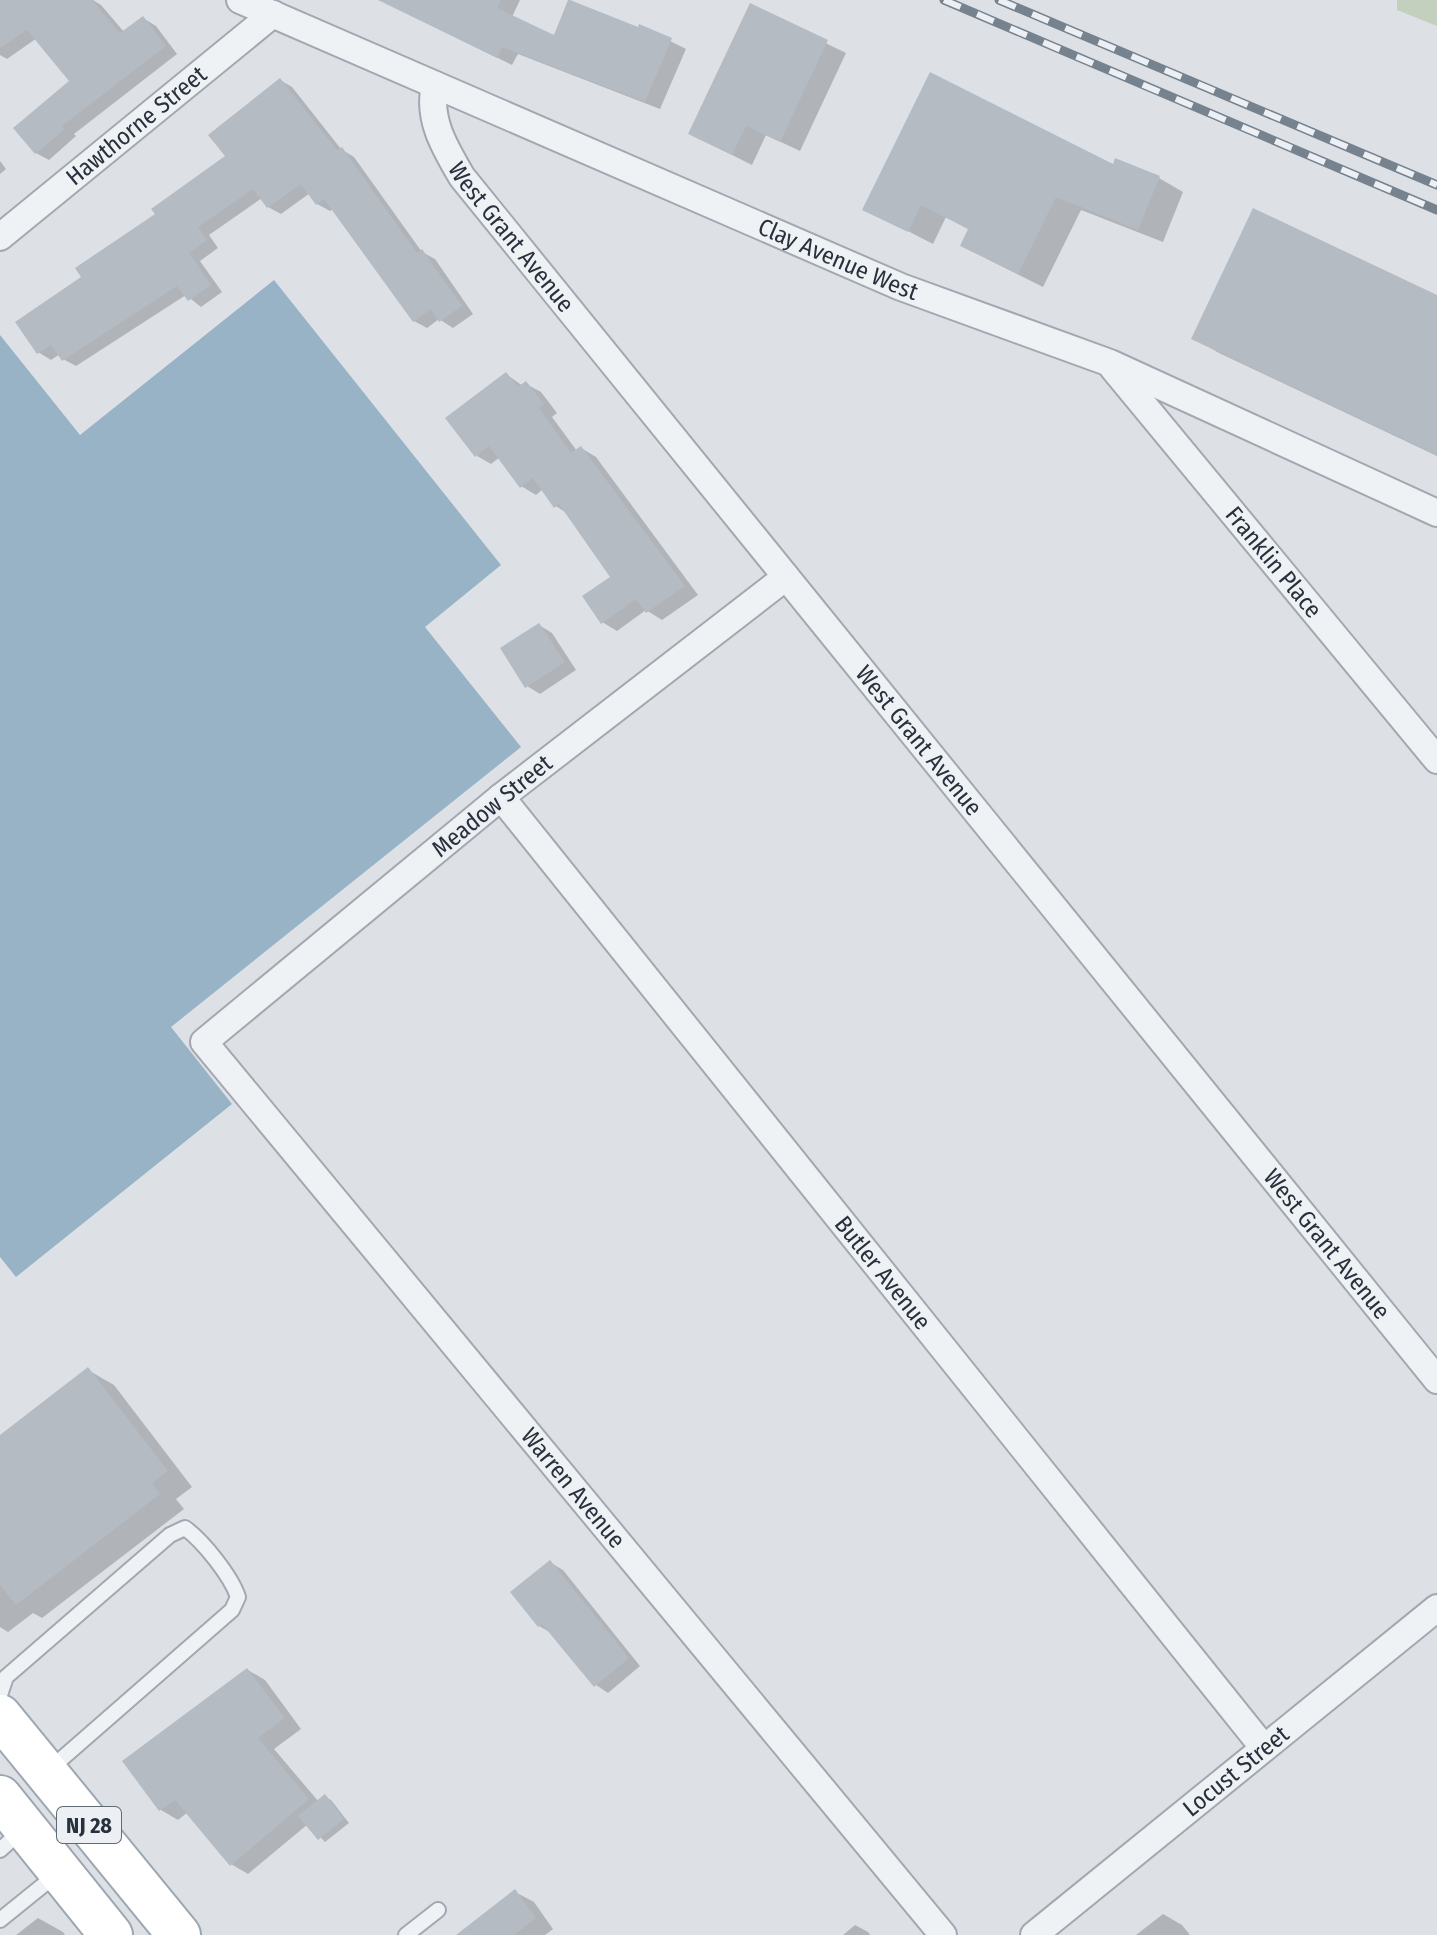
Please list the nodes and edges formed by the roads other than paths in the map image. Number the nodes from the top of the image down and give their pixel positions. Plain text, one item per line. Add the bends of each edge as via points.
1 (240, 0) edge
2 (273, 14) junction
3 (435, 85) junction
4 (0, 237) edge
5 (1110, 363) junction
6 (1437, 513) edge
7 (786, 577) junction
8 (1437, 760) edge
9 (501, 797) junction
10 (204, 1042) joint
11 (1437, 1380) edge
12 (1437, 1608) edge
13 (0, 1695) edge
14 (0, 1716) edge
15 (1264, 1748) junction
16 (46, 1772) junction
17 (8, 1825) edge
18 (60, 1871) junction
19 (438, 1910) dead end
20 (0, 1920) edge
21 (111, 1935) edge
22 (179, 1935) edge
23 (406, 1935) edge
24 (943, 1935) edge
25 (1034, 1935) edge

1 - 2 street, Clay Avenue West
2 - 3 street, Clay Avenue West
2 - 4 street, Hawthorne Street
3 - 5 street, Clay Avenue West via 901,287
3 - 7 street, West Grant Avenue via 435,122 462,177
5 - 6 street, Clay Avenue West
5 - 8 street, Franklin Place
7 - 9 street, Meadow Street
7 - 11 street, West Grant Avenue
9 - 10 street, Meadow Street
9 - 15 street, Butler Avenue
10 - 24 street, Warren Avenue
12 - 15 street, Locust Street
13 - 16 lane via 6,1677 170,1535 185,1528 234,1587 238,1597 232,1610
14 - 16 main road, NJ 28
15 - 25 street, Locust Street
16 - 22 main road, NJ 28
17 - 18 main road, NJ 28
18 - 20 lane
18 - 21 main road, NJ 28
19 - 23 lane

